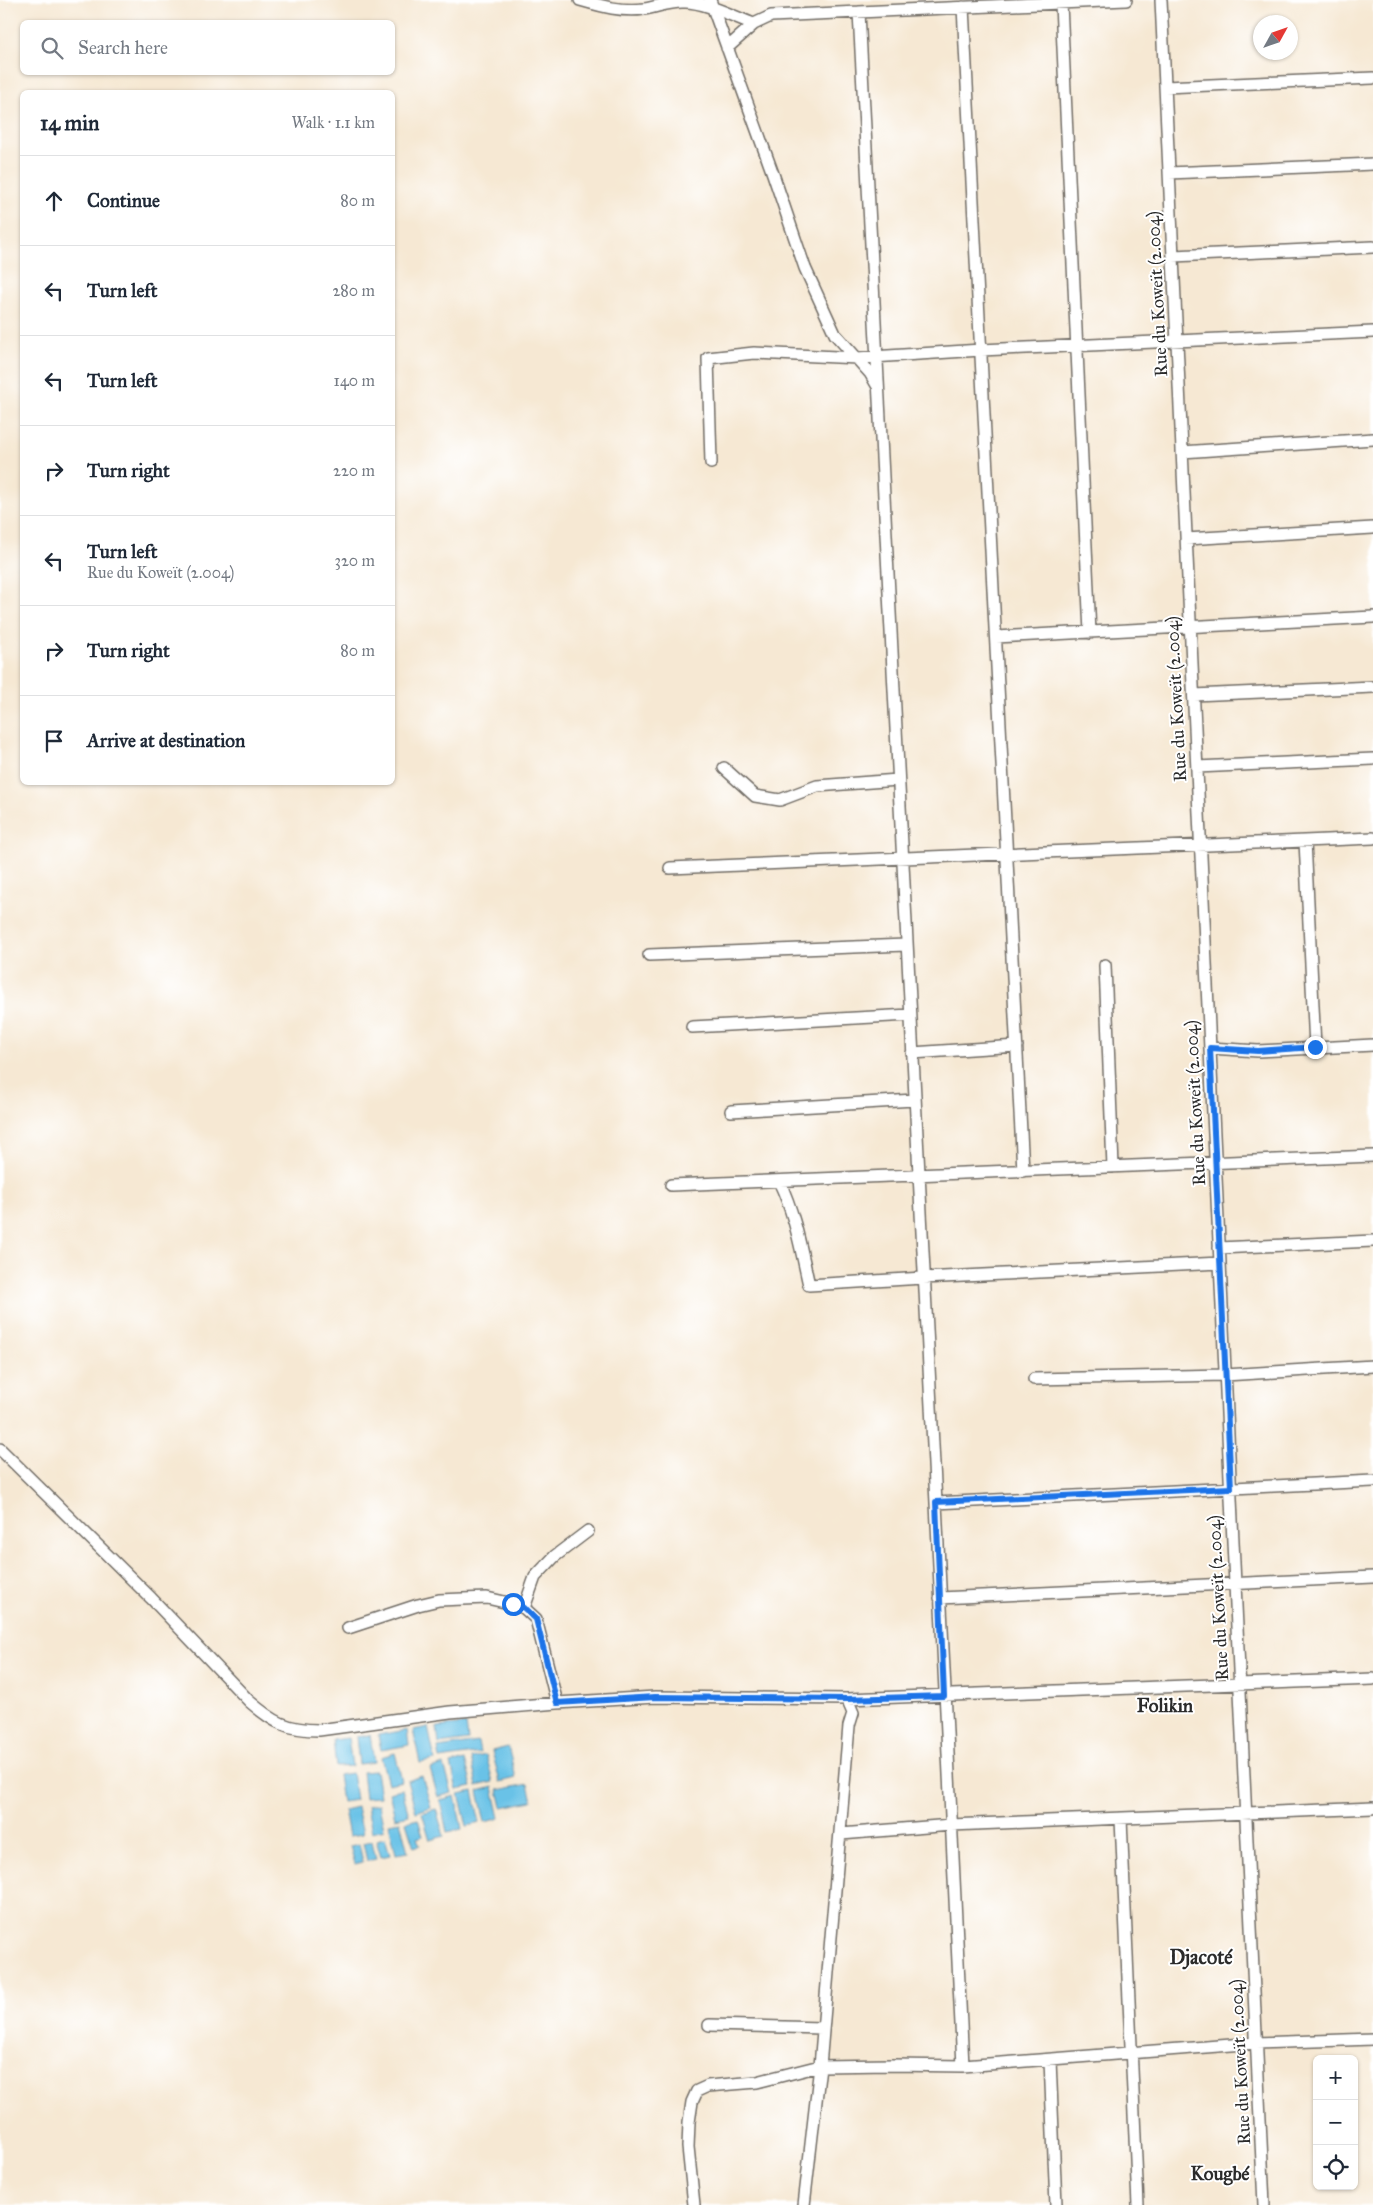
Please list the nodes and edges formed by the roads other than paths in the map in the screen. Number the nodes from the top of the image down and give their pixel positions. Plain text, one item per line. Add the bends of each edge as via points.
1 (580, 0) edge
2 (1126, 0) edge
3 (1161, 0) edge
4 (1061, 4) junction
5 (711, 5) edge
6 (963, 7) junction
7 (859, 12) junction
8 (754, 24) junction
9 (727, 48) junction
10 (1373, 78) edge
11 (1165, 87) junction
12 (1373, 164) edge
13 (1169, 173) junction
14 (1373, 247) edge
15 (1173, 256) junction
16 (1373, 332) edge
17 (1177, 342) junction
18 (1077, 347) junction
19 (980, 350) junction
20 (876, 356) junction
21 (857, 358) junction
22 (878, 387) junction
23 (1373, 439) edge
24 (1182, 452) junction
25 (711, 463) dead end
26 (1373, 528) edge
27 (1186, 539) junction
28 (1373, 617) edge
29 (1190, 627) junction
30 (1090, 633) junction
31 (996, 637) junction
32 (1373, 687) edge
33 (1194, 695) junction
34 (1373, 759) edge
35 (1197, 767) junction
36 (724, 768) dead end
37 (898, 780) junction
38 (1373, 838) edge
39 (1305, 841) junction
40 (1201, 845) junction
41 (1007, 854) junction
42 (902, 858) junction
43 (670, 868) dead end
44 (906, 945) junction
45 (648, 955) dead end
46 (1105, 965) dead end
47 (910, 1016) junction
48 (692, 1026) dead end
49 (1373, 1045) edge
50 (1017, 1046) junction
51 (1315, 1047) junction
52 (1210, 1048) junction
53 (912, 1053) junction
54 (914, 1100) junction
55 (731, 1111) dead end
56 (1373, 1156) edge
57 (1215, 1163) junction
58 (1113, 1167) junction
59 (1024, 1171) junction
60 (918, 1175) junction
61 (779, 1181) junction
62 (671, 1186) dead end
63 (1373, 1241) edge
64 (1220, 1248) junction
65 (1220, 1263) junction
66 (923, 1278) junction
67 (1373, 1366) edge
68 (1225, 1375) junction
69 (1034, 1379) dead end
70 (0, 1449) edge
71 (1373, 1482) edge
72 (1231, 1488) junction
73 (936, 1502) junction
74 (588, 1531) dead end
75 (1373, 1577) edge
76 (1235, 1584) junction
77 (940, 1598) junction
78 (524, 1608) junction
79 (348, 1628) dead end
80 (1373, 1679) edge
81 (1240, 1685) junction
82 (944, 1696) junction
83 (847, 1699) junction
84 (557, 1703) junction
85 (1373, 1808) edge
86 (1246, 1814) junction
87 (1121, 1819) junction
88 (951, 1825) junction
89 (841, 1834) junction
90 (709, 2024) dead end
91 (822, 2028) junction
92 (1373, 2039) edge
93 (1256, 2043) junction
94 (1132, 2054) junction
95 (1050, 2060) junction
96 (820, 2066) junction
97 (963, 2066) junction
98 (694, 2205) edge
99 (804, 2205) edge
100 (1056, 2205) edge
101 (1138, 2205) edge
102 (1264, 2205) edge

1 - 5 street via 616,10 642,9 672,2
2 - 4 street
3 - 11 street, Rue du Koweït (2.004)
4 - 6 street
4 - 18 street
5 - 8 street
5 - 9 street
6 - 7 street
6 - 19 street
7 - 8 street via 771,16
7 - 20 street
8 - 9 street
9 - 21 street via 805,268 835,334
10 - 11 street
11 - 13 street, Rue du Koweït (2.004)
12 - 13 street
13 - 15 street, Rue du Koweït (2.004)
14 - 15 street
15 - 17 street, Rue du Koweït (2.004)
16 - 17 street
17 - 18 street
17 - 24 street, Rue du Koweït (2.004)
18 - 19 street
18 - 30 street
19 - 20 street
19 - 31 street
20 - 21 street
20 - 22 street
21 - 22 street
21 - 25 street via 754,353 708,358
22 - 37 street
23 - 24 street
24 - 27 street, Rue du Koweït (2.004)
26 - 27 street
27 - 29 street, Rue du Koweït (2.004)
28 - 29 street
29 - 30 street
29 - 33 street, Rue du Koweït (2.004)
30 - 31 street
31 - 41 street
32 - 33 street
33 - 35 street, Rue du Koweït (2.004)
34 - 35 street
35 - 40 street, Rue du Koweït (2.004)
36 - 37 street via 755,796 780,800 819,786
37 - 42 street
38 - 39 street
39 - 40 street
39 - 51 street
40 - 41 street
40 - 52 street, Rue du Koweït (2.004)
41 - 42 street
41 - 50 street
42 - 43 street
42 - 44 street
44 - 45 street
44 - 47 street
46 - 58 street
47 - 48 street
47 - 53 street
49 - 51 street
50 - 53 street
50 - 59 street
51 - 52 street via 1258,1051
52 - 57 street, Rue du Koweït (2.004)
53 - 54 street
54 - 55 street
54 - 60 street
56 - 57 street
57 - 58 street
57 - 64 street, Rue du Koweït (2.004)
58 - 59 street
59 - 60 street
60 - 61 street
60 - 66 street
61 - 62 street
61 - 66 street via 798,1234 809,1285
63 - 64 street
64 - 65 street, Rue du Koweït (2.004)
65 - 66 street
65 - 68 street, Rue du Koweït (2.004)
66 - 73 street
67 - 68 street
68 - 69 street
68 - 72 street, Rue du Koweït (2.004)
70 - 84 street via 152,1598 249,1701 285,1726 319,1730 450,1712
71 - 72 street
72 - 73 street
72 - 76 street, Rue du Koweït (2.004)
73 - 77 street
74 - 78 street via 555,1556 535,1577
75 - 76 street
76 - 77 street
76 - 81 street, Rue du Koweït (2.004)
77 - 82 street
78 - 79 street via 487,1598 456,1598 418,1605
78 - 84 street via 536,1619
80 - 81 street
81 - 82 street
81 - 86 street, Rue du Koweït (2.004)
82 - 83 street
82 - 88 street
83 - 84 street via 655,1697
83 - 89 street via 853,1713 849,1726
85 - 86 street
86 - 87 street
86 - 93 street, Rue du Koweït (2.004)
87 - 88 street
87 - 94 street
88 - 89 street
88 - 97 street
89 - 91 street
90 - 91 street
91 - 96 street
92 - 93 street
93 - 94 street
93 - 102 street, Rue du Koweït (2.004)
94 - 95 street
94 - 101 street
95 - 97 street
95 - 100 street
96 - 97 street
96 - 98 street via 756,2082 708,2086 698,2091 692,2102 688,2147
96 - 99 street

